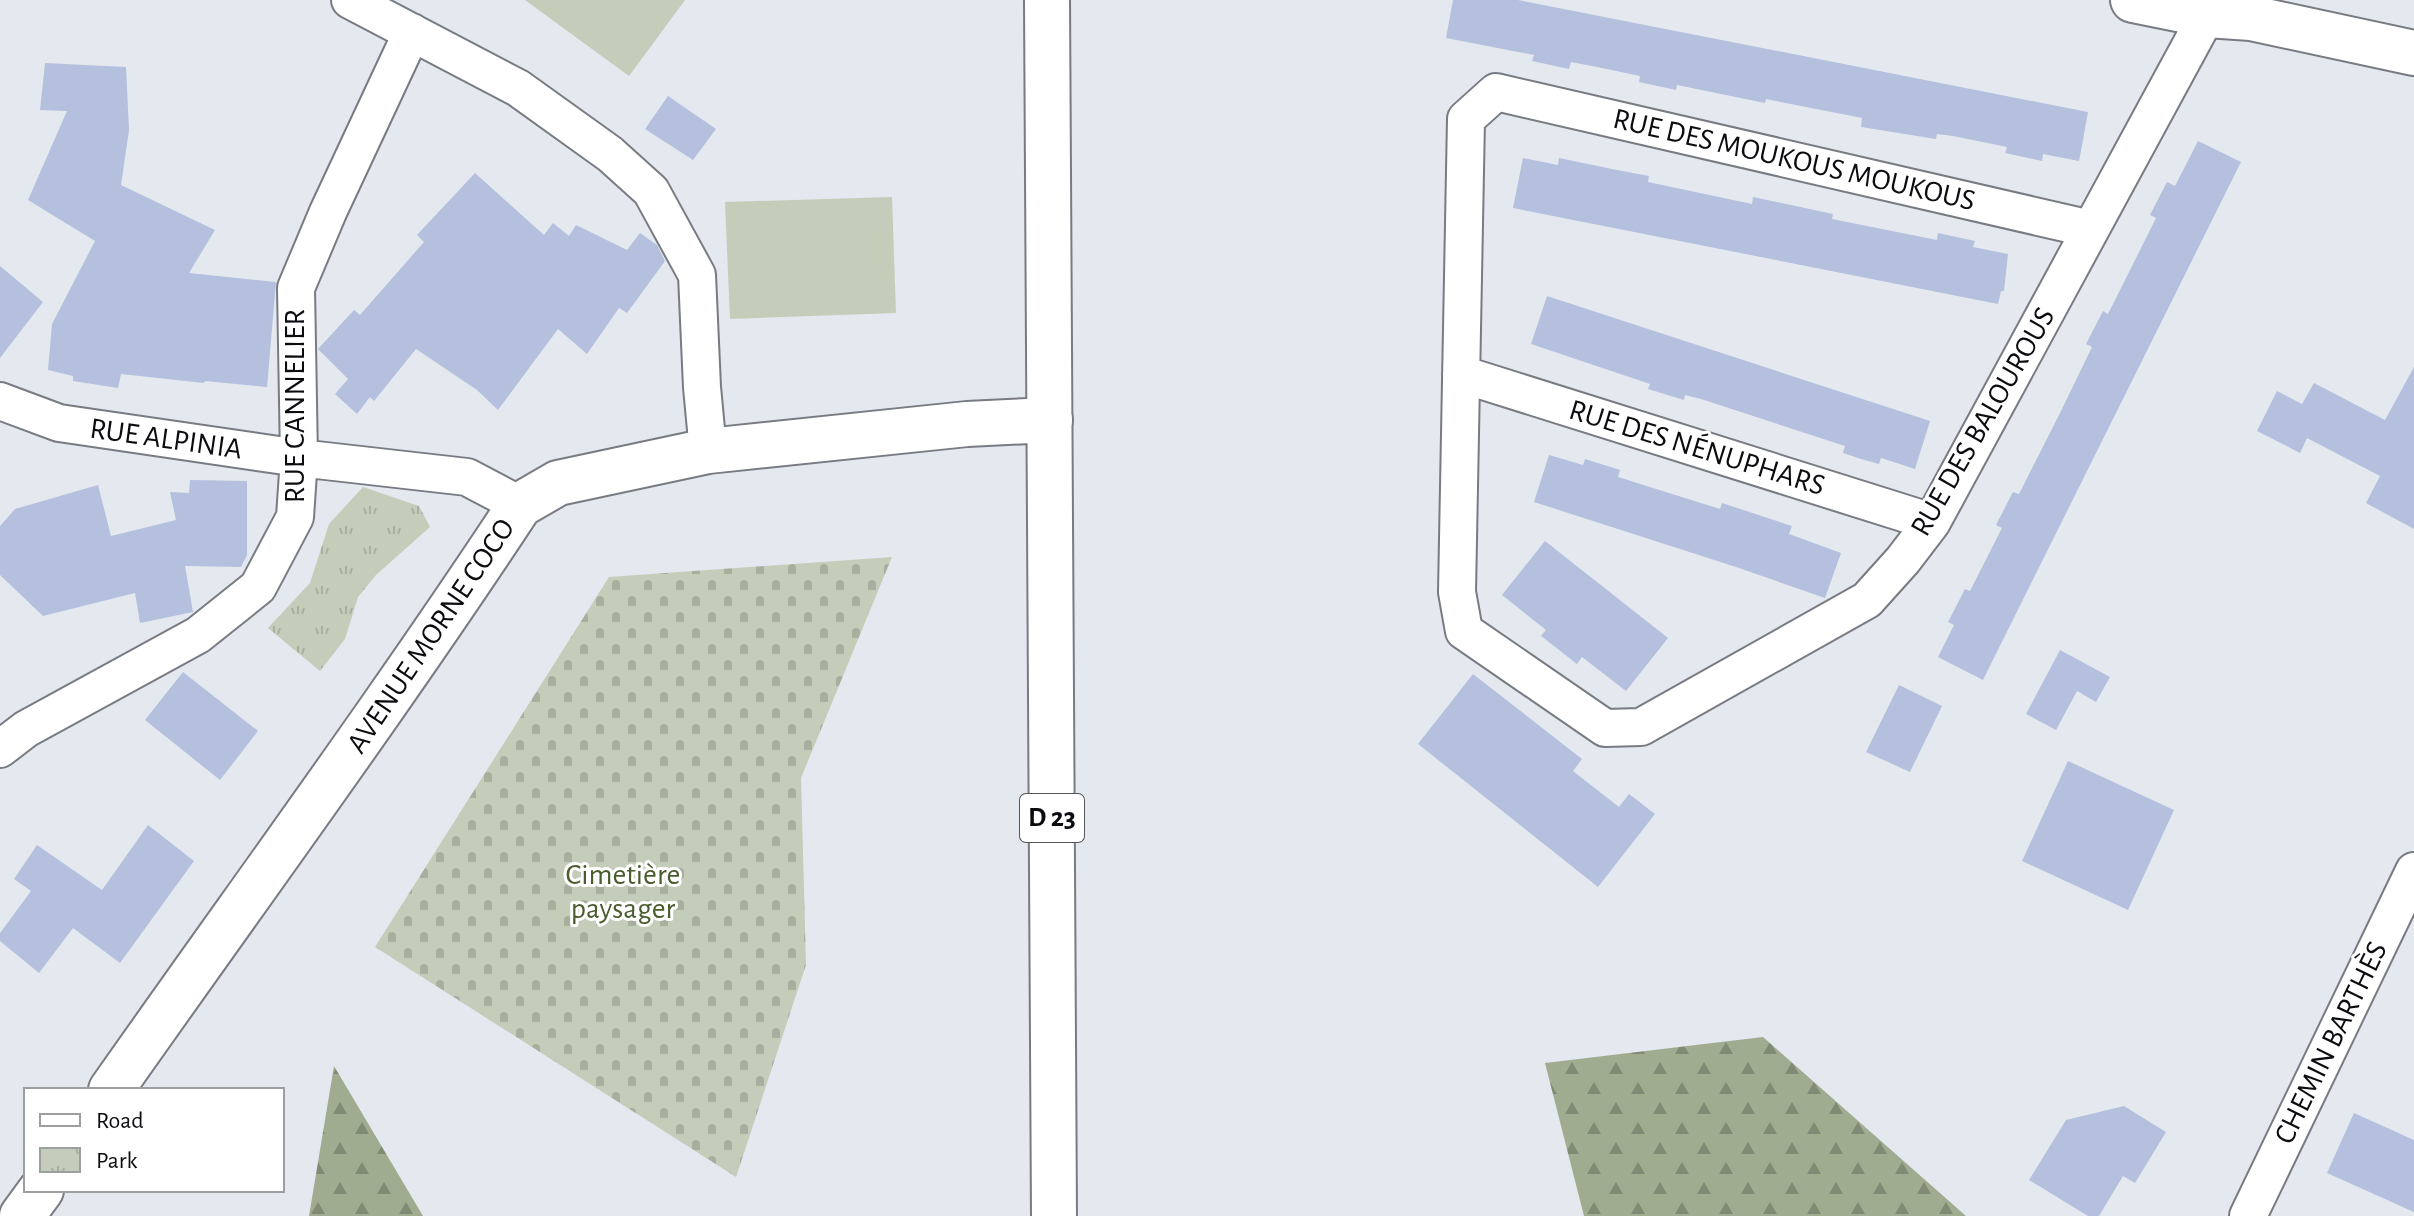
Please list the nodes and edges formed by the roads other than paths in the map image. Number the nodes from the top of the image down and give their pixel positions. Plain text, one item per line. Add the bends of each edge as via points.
1 (350, 0) edge
2 (1047, 0) edge
3 (2133, 0) edge
4 (2207, 15) junction
5 (412, 32) junction
6 (2414, 53) edge
7 (1496, 92) joint
8 (2091, 229) junction
9 (1461, 374) junction
10 (0, 401) edge
11 (1050, 420) junction
12 (708, 451) junction
13 (299, 458) junction
14 (520, 505) junction
15 (1932, 522) junction
16 (0, 749) edge
17 (2414, 871) edge
18 (112, 1088) edge
19 (40, 1192) edge
20 (22, 1216) edge
21 (1054, 1216) edge
22 (2248, 1216) edge

1 - 5 street
2 - 11 main road, D 23
3 - 4 main road
4 - 6 main road via 2251,18
4 - 8 street, RUE DES BALOUROUS
5 - 12 street via 518,88 610,154 651,191 697,275
5 - 13 street, RUE CANNELIER via 296,288
7 - 8 street, RUE DES MOUKOUS MOUKOUS
7 - 9 street, RUE DES BALOUROUS via 1466,119
8 - 15 street, RUE DES BALOUROUS
9 - 15 street, RUE DES NÉNUPHARS
9 - 15 street, RUE DES BALOUROUS via 1457,592 1464,631 1605,728 1641,727 1867,600
10 - 13 street, RUE ALPINIA via 59,423
11 - 12 main road, AVENUE MORNE COCO
11 - 21 main road, D 23
12 - 14 main road, AVENUE MORNE COCO via 558,483
13 - 14 street, RUE ALPINIA via 467,477
13 - 16 street, RUE CANNELIER via 295,517 258,587 198,635 26,729
14 - 18 main road, AVENUE MORNE COCO via 329,786
17 - 22 street, CHEMIN BARTHÈS
19 - 20 main road

